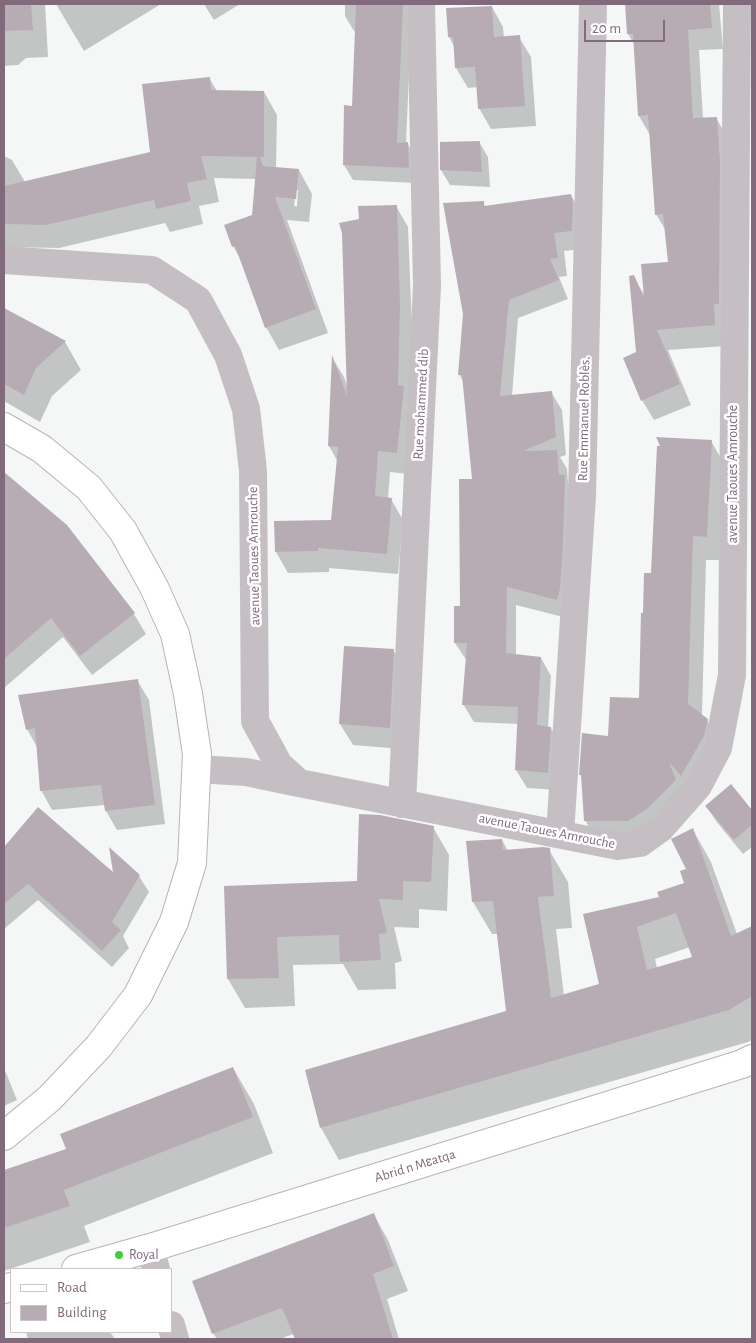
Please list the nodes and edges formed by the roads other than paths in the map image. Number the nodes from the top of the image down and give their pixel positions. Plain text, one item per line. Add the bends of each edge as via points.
1 (421, 4) edge
2 (593, 4) edge
3 (736, 4) edge
4 (4, 260) edge
5 (4, 427) edge
6 (196, 769) junction
7 (299, 783) junction
8 (402, 804) junction
9 (560, 834) junction
10 (752, 1059) edge
11 (4, 1136) edge
12 (153, 1259) edge
13 (84, 1268) edge

1 - 8 street, Rue mohammed dib via 427,285
2 - 9 street, Rue Emmanuel Roblès. via 582,496
3 - 9 street, avenue Taoues Amrouche via 732,675 718,748 698,786 662,828 640,843 618,846
4 - 7 street, avenue Taoues Amrouche via 152,270 198,300 228,355 246,409 253,471 255,721 279,765
5 - 6 main road via 42,449 89,488 123,531 175,634 188,694
6 - 7 street via 246,772
6 - 11 main road via 192,863 174,922 138,995 99,1046 56,1092
7 - 8 street, avenue Taoues Amrouche
8 - 9 street, avenue Taoues Amrouche
10 - 12 main road, Abrid n Mɛatqa
12 - 13 main road, Abrid n Mɛatqa

